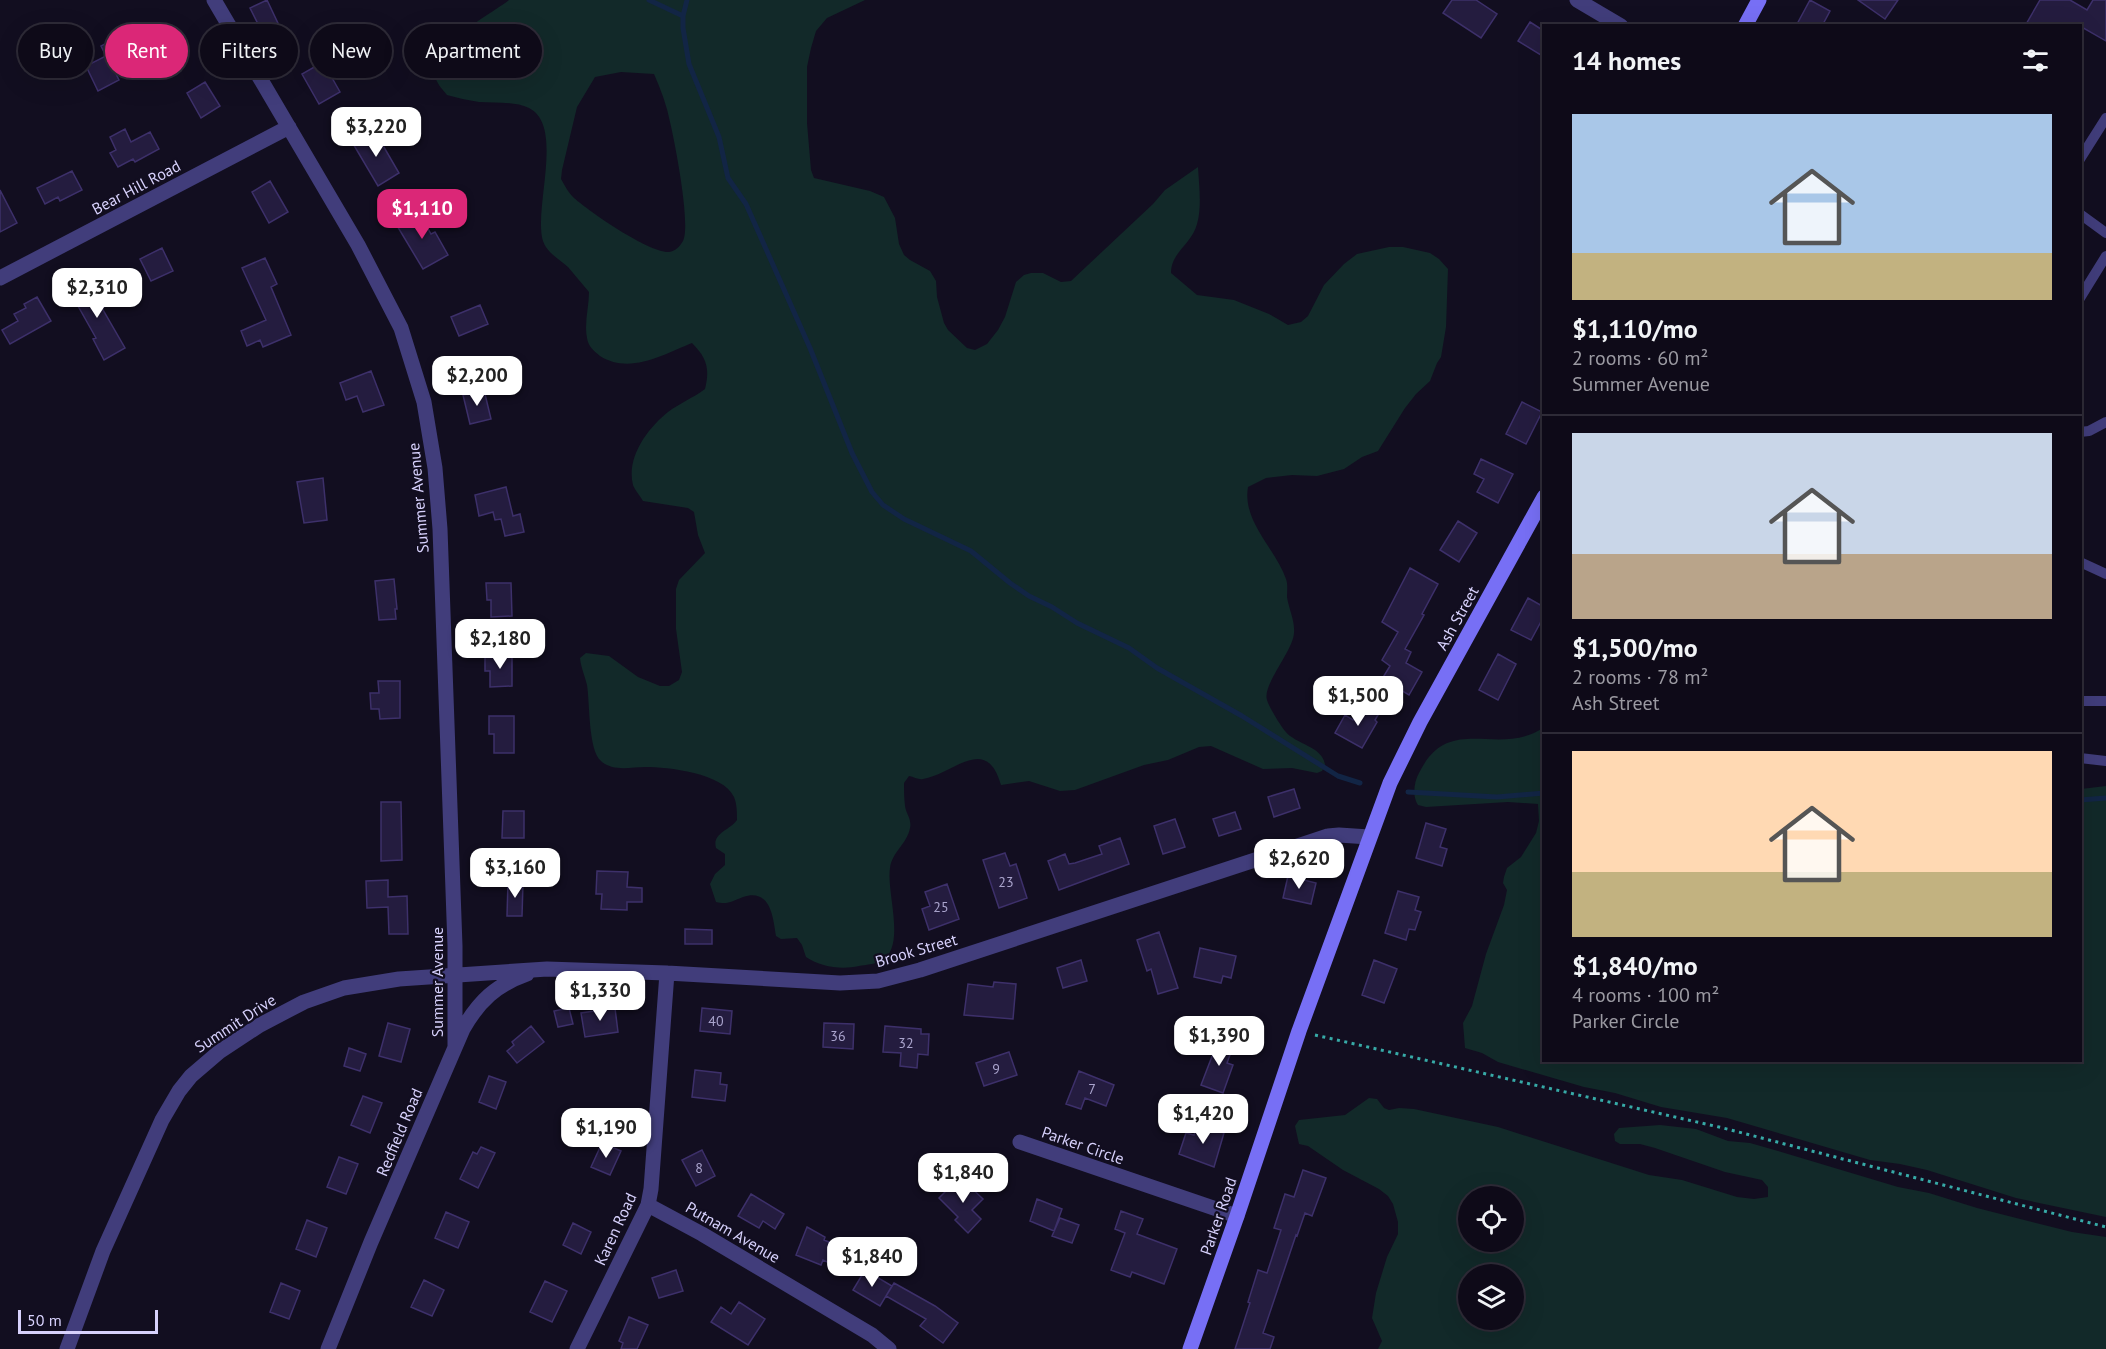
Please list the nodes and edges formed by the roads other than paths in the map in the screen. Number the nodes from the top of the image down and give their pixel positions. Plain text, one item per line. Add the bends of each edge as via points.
1 (214, 0) edge
2 (1577, 0) edge
3 (1759, 0) edge
4 (1618, 24) edge
5 (1746, 24) edge
6 (2106, 118) edge
7 (289, 127) junction
8 (2082, 156) edge
9 (2082, 215) edge
10 (2106, 233) edge
11 (2106, 256) edge
12 (0, 278) edge
13 (2082, 295) edge
14 (2106, 422) edge
15 (2082, 432) edge
16 (1542, 501) edge
17 (2082, 563) edge
18 (2106, 574) edge
19 (2082, 701) edge
20 (2106, 701) edge
21 (2082, 758) edge
22 (2106, 761) edge
23 (1369, 837) junction
24 (547, 969) junction
25 (667, 973) junction
26 (455, 974) junction
27 (455, 1046) junction
28 (1289, 1060) joint
29 (1020, 1142) dead end
30 (648, 1205) junction
31 (1237, 1216) junction
32 (68, 1349) edge
33 (328, 1349) edge
34 (577, 1349) edge
35 (889, 1349) edge
36 (1190, 1349) edge

1 - 7 street, Summer Avenue
2 - 4 street
3 - 5 street
6 - 8 lane
7 - 12 street, Bear Hill Road
7 - 26 street, Summer Avenue via 358,244 401,328 424,402 440,518
9 - 10 lane
11 - 13 lane
14 - 15 lane
16 - 23 street, Ash Street via 1420,722
17 - 18 lane
19 - 20 lane
21 - 22 lane
23 - 25 street, Brook Street via 1328,836 878,981 816,983
23 - 28 street, Ash Street
24 - 25 street, Brook Street
24 - 26 street, Brook Street
24 - 27 street, Redfield Road via 519,977 488,996 472,1012
25 - 30 street, Karen Road
26 - 27 street, Summer Avenue
26 - 32 street, Summit Drive via 359,985 319,996 238,1039 191,1076 170,1105 145,1156 103,1251
27 - 33 street, Redfield Road
28 - 31 street, Parker Road
29 - 31 street, Parker Circle
30 - 34 street, Karen Road
30 - 35 street, Putnam Avenue via 872,1335
31 - 36 street, Parker Road

